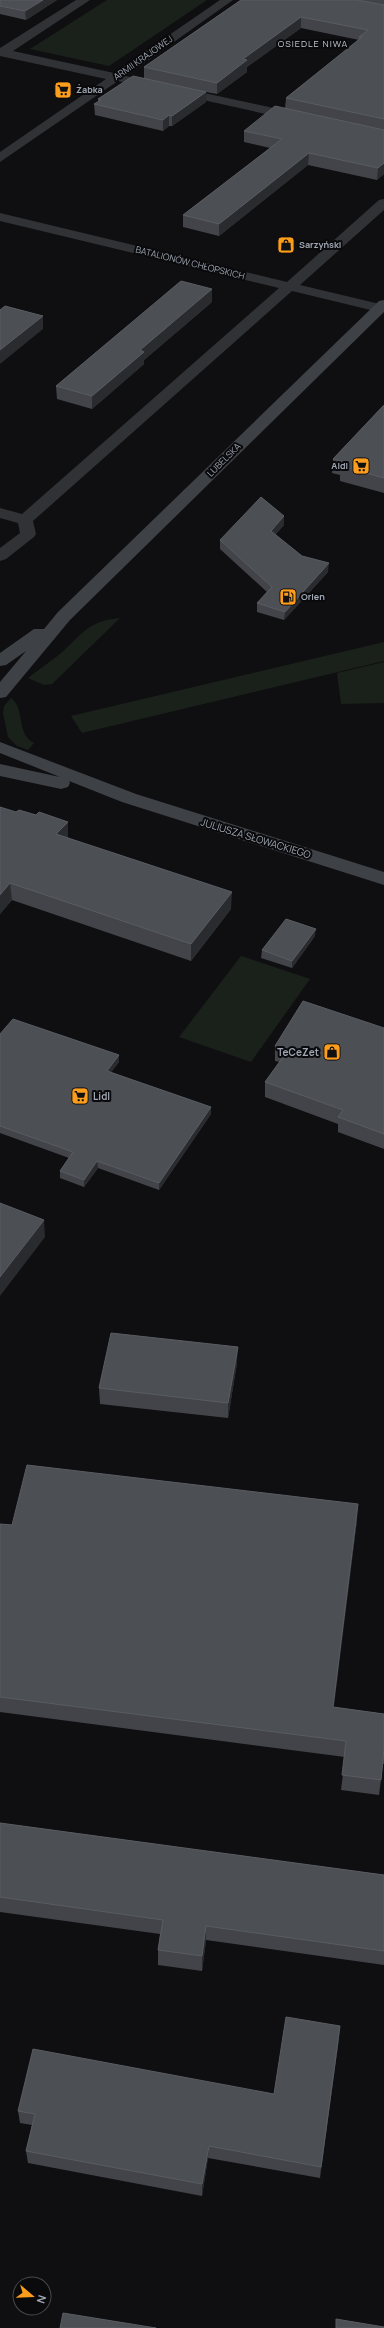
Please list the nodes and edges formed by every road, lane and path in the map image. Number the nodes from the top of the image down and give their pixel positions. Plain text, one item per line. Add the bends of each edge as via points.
1 (84, 0) edge
2 (228, 0) edge
3 (1, 53) edge
4 (116, 78) junction
5 (307, 120) edge
6 (0, 158) edge
7 (384, 203) edge
8 (0, 217) edge
9 (288, 287) junction
10 (382, 306) edge
11 (0, 513) edge
12 (25, 520) junction
13 (0, 556) edge
14 (64, 616) junction
15 (0, 661) edge
16 (0, 693) edge
17 (0, 747) edge
18 (0, 770) edge
19 (129, 798) junction
20 (384, 879) edge

1 - 3 street
2 - 4 street, ARMII KRAJOWEJ
3 - 4 street
4 - 5 street
4 - 6 street, ARMII KRAJOWEJ
7 - 9 street
8 - 9 street, BATALIONÓW CHŁOPSKICH
9 - 10 street, BATALIONÓW CHŁOPSKICH
9 - 12 street
10 - 14 main road, LUBELSKA
11 - 12 street
12 - 13 street via 28,534
14 - 15 main road, LUBELSKA
14 - 16 main road, LUBELSKA
17 - 19 main road, JULIUSZA SŁOWACKIEGO
18 - 19 main road, JULIUSZA SŁOWACKIEGO
19 - 20 main road, JULIUSZA SŁOWACKIEGO

